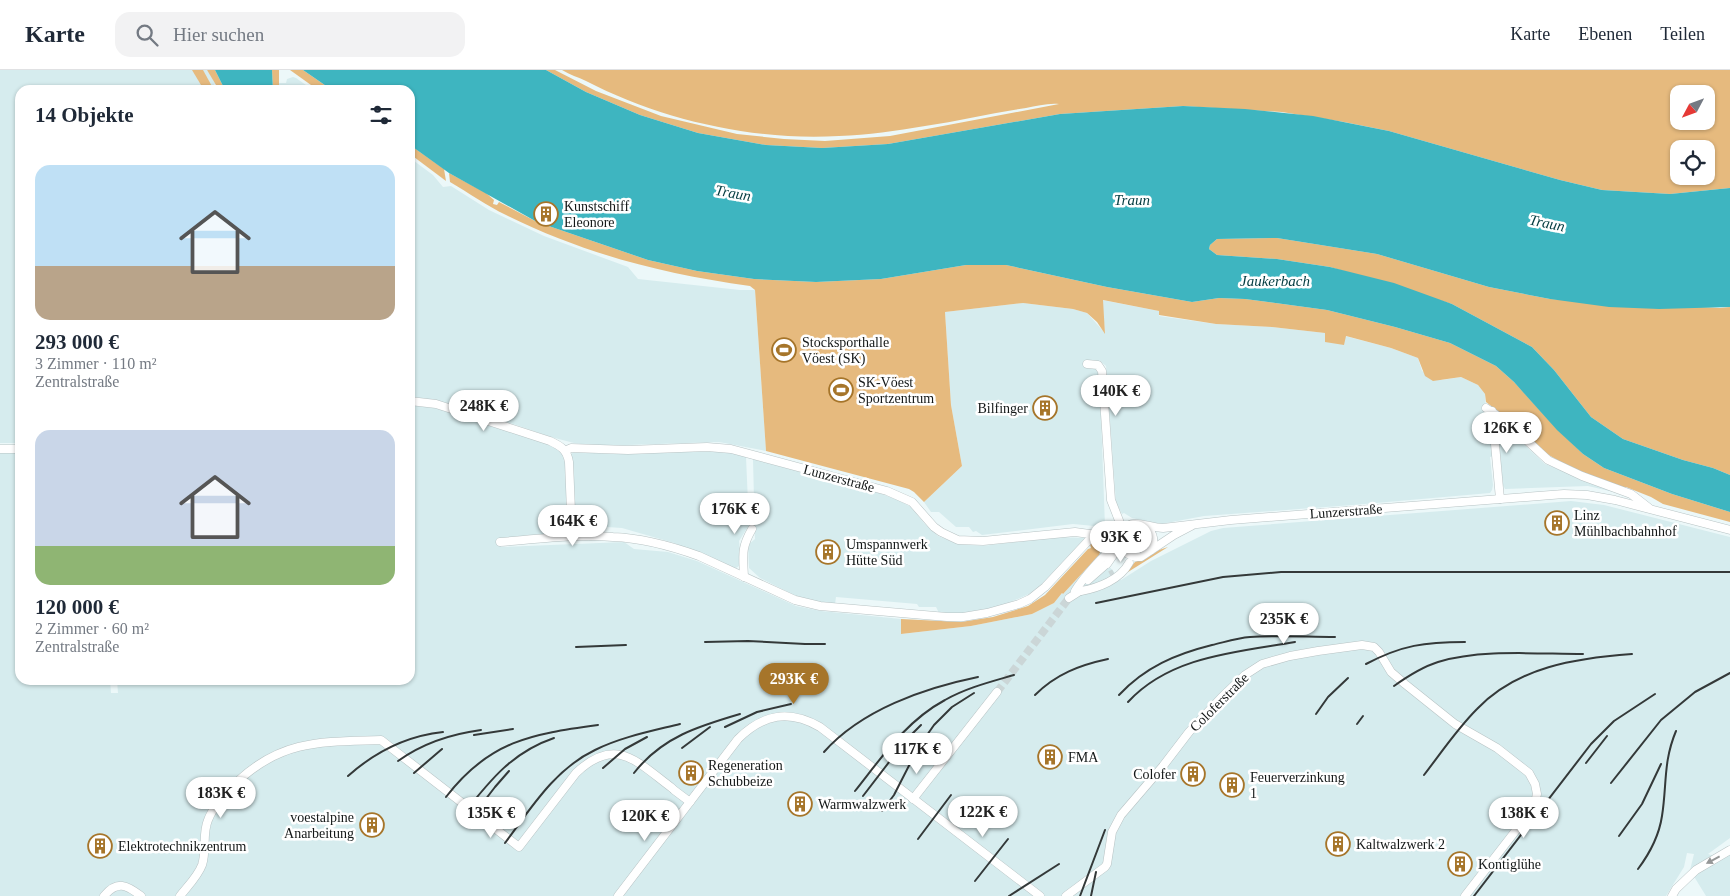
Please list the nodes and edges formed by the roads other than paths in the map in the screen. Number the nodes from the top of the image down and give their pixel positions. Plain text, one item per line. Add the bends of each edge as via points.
1 (1087, 364) dead end
2 (415, 402) edge
3 (15, 448) edge
4 (0, 449) edge
5 (566, 450) junction
6 (1500, 499) junction
7 (1650, 509) junction
8 (1114, 510) junction
9 (1132, 524) junction
10 (1193, 525) junction
11 (1147, 527) junction
12 (752, 529) dead end
13 (1730, 530) edge
14 (1105, 534) junction
15 (572, 536) junction
16 (1120, 538) junction
17 (500, 542) dead end
18 (1151, 550) junction
19 (1136, 558) junction
20 (1128, 563) junction
21 (744, 576) junction
22 (1078, 591) junction
23 (997, 692) tunnel mouth
24 (913, 799) junction
25 (690, 802) junction
26 (1730, 850) edge
27 (104, 896) edge
28 (141, 896) edge
29 (180, 896) edge
30 (618, 896) edge
31 (1040, 896) edge
32 (1066, 896) edge
33 (1465, 896) edge
34 (1672, 896) edge

1 - 8 street, Lunzerstraße via 1098,366 1102,371
2 - 5 street, Lunzerstraße via 436,404 550,441
3 - 4 street
5 - 14 street, Lunzerstraße via 722,448 903,497 917,506 941,532 958,540 983,541 1075,532
5 - 15 street
6 - 7 street, Lunzerstraße via 1587,495
6 - 7 street via 1489,409 1548,460 1631,494
6 - 10 street, Lunzerstraße
7 - 13 street, Lunzerstraße
8 - 9 street, Lunzerstraße
8 - 16 street, Lunzerstraße
9 - 11 street, Lunzerstraße
9 - 16 street
10 - 11 street, Lunzerstraße
10 - 18 street, Lunzerstraße
11 - 18 street via 1154,540
12 - 21 street via 743,551
14 - 16 street, Lunzerstraße
14 - 16 street via 1118,529
14 - 21 street via 1088,541 1030,599 963,617 820,606 795,600
15 - 17 street
15 - 21 street via 612,536 658,544 699,556
16 - 19 street, Lunzerstraße via 1129,555
16 - 22 street via 1082,580
16 - 22 street via 1114,554
18 - 19 street, Lunzerstraße
19 - 20 street
20 - 22 street
20 - 22 street via 1124,571 1105,584
23 - 24 street
24 - 25 street via 820,727 803,718 787,716 761,721 745,732
24 - 31 street
25 - 29 street via 635,760 625,755 606,754 595,758 576,773 519,847 381,740 298,746 253,768 219,801 208,819 202,865
25 - 30 street
26 -> 34 street via 1696,870
27 - 28 street via 114,887 121,886
32 - 33 street, Coloferstraße via 1105,867 1116,823 1189,732 1253,669 1274,660 1362,645 1374,647 1390,672 1455,724 1497,748 1529,773 1535,784 1534,806

